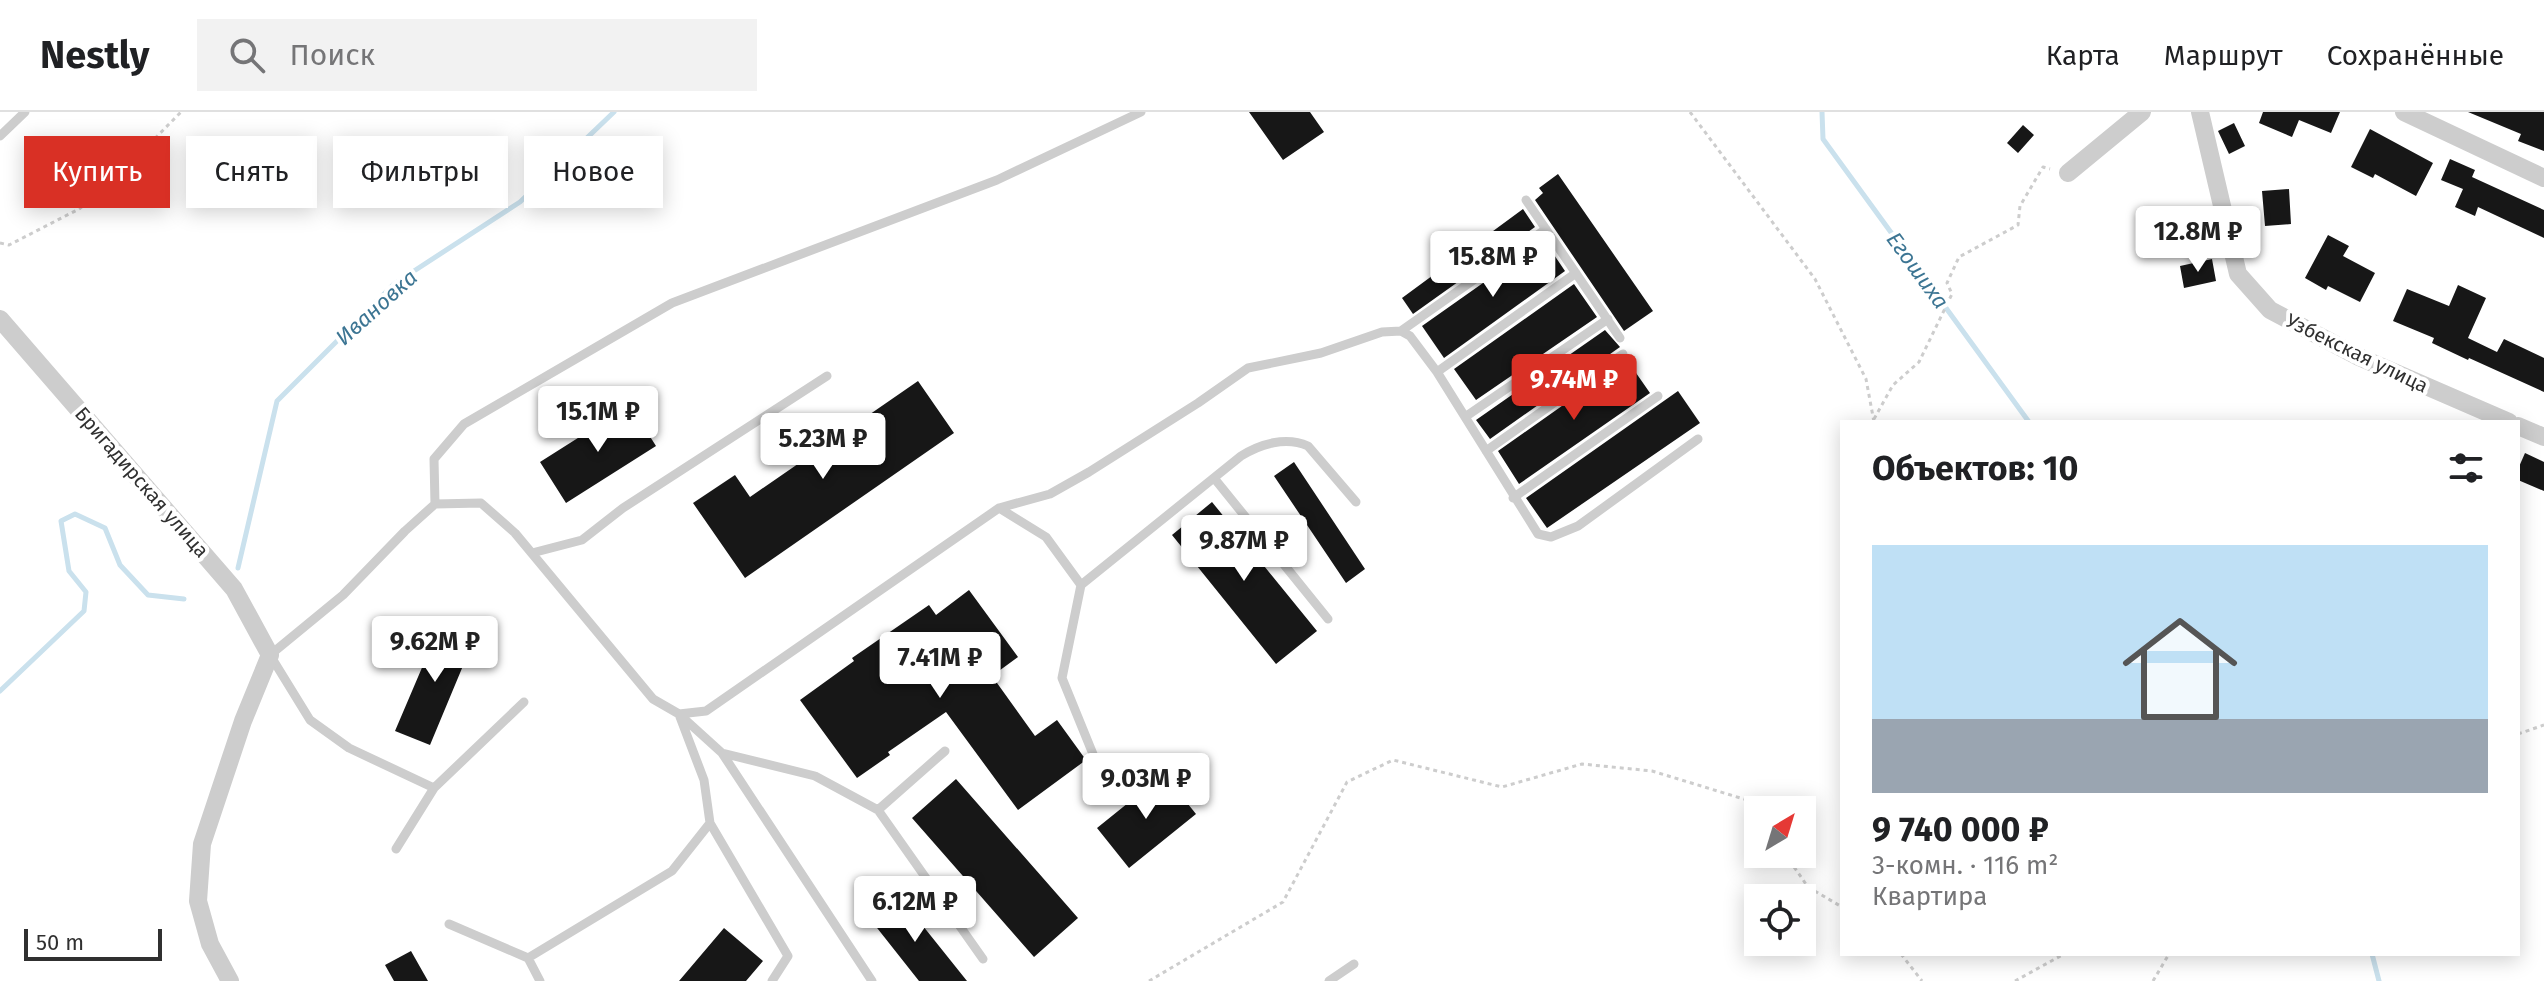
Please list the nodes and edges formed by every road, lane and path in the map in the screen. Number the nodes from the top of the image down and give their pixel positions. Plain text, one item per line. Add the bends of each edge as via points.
1 (25, 112) edge
2 (181, 112) edge
3 (1141, 112) edge
4 (1690, 112) edge
5 (2142, 112) edge
6 (2200, 112) edge
7 (2404, 112) edge
8 (0, 136) edge
9 (2068, 173) joint
10 (2544, 178) edge
11 (1526, 200) dead end
12 (1546, 229) junction
13 (0, 243) edge
14 (1576, 273) junction
15 (0, 319) edge
16 (1608, 319) junction
17 (1401, 331) junction
18 (1620, 338) dead end
19 (1623, 354) dead end
20 (1437, 372) junction
21 (827, 376) dead end
22 (1658, 396) dead end
23 (1465, 417) junction
24 (1874, 420) edge
25 (2504, 420) edge
26 (2520, 427) edge
27 (2544, 437) edge
28 (1698, 439) dead end
29 (1486, 451) junction
30 (1214, 478) junction
31 (1513, 498) junction
32 (1356, 502) dead end
33 (435, 504) junction
34 (999, 508) junction
35 (532, 553) junction
36 (1081, 585) junction
37 (1328, 619) dead end
38 (270, 655) junction
39 (524, 702) dead end
40 (679, 714) junction
41 (2544, 725) edge
42 (2520, 733) edge
43 (945, 751) dead end
44 (722, 753) junction
45 (1106, 786) dead end
46 (434, 788) junction
47 (1744, 799) edge
48 (878, 810) junction
49 (710, 823) junction
50 (396, 849) dead end
51 (1795, 868) edge
52 (1840, 906) edge
53 (449, 924) dead end
54 (1903, 956) edge
55 (2060, 956) edge
56 (2168, 956) edge
57 (528, 958) junction
58 (983, 959) dead end
59 (1354, 964) dead end
60 (230, 981) edge
61 (540, 981) edge
62 (772, 981) edge
63 (872, 981) edge
64 (1149, 981) edge
65 (1329, 981) edge
66 (1922, 981) edge
67 (2015, 981) edge
68 (2153, 981) edge

1 - 8 lane
2 - 13 path via 79,209 9,245
3 - 33 lane via 997,180 672,303 464,424 434,459
4 - 24 path via 1815,279 1866,379
5 - 9 street
6 - 25 street, Узбекская улица via 2238,274 2270,310 2359,357
7 - 10 street
9 - 24 path via 2043,167 2020,206 2018,225 1959,257 1947,283 1952,294 1919,362 1893,385
11 - 12 lane
12 - 14 lane
12 - 17 lane
14 - 16 lane
14 - 20 lane
15 - 38 street, Бригадирская улица via 234,589
16 - 18 lane
16 - 23 lane
17 - 20 lane
17 - 34 lane via 1248,368 1050,494
19 - 29 lane
20 - 23 lane
21 - 35 lane via 582,540
22 - 31 lane
23 - 29 lane
26 - 27 street
28 - 31 lane via 1578,526 1551,537 1538,534
29 - 31 lane
30 - 32 lane via 1253,449 1298,441 1320,456
30 - 36 lane
30 - 37 lane
33 - 35 lane via 481,503
33 - 38 lane via 343,595
34 - 36 lane via 1046,537
34 - 40 lane via 706,711
35 - 40 lane via 653,699
36 - 45 lane via 1062,678
38 - 46 lane via 310,720 349,748
38 - 60 street via 202,844 198,901 210,944
39 - 46 lane
40 - 44 lane
40 - 49 lane via 704,780
41 - 42 path
43 - 48 lane
44 - 48 lane via 815,776
44 - 63 lane
46 - 50 lane
47 - 64 path via 1652,771 1582,764 1502,787 1393,760 1347,782 1283,902
48 - 58 lane
49 - 57 lane via 672,871
49 - 62 lane via 788,956
51 - 52 path via 1808,887
53 - 57 lane
54 - 66 path
55 - 67 path
56 - 68 path
57 - 61 lane
59 - 65 lane

